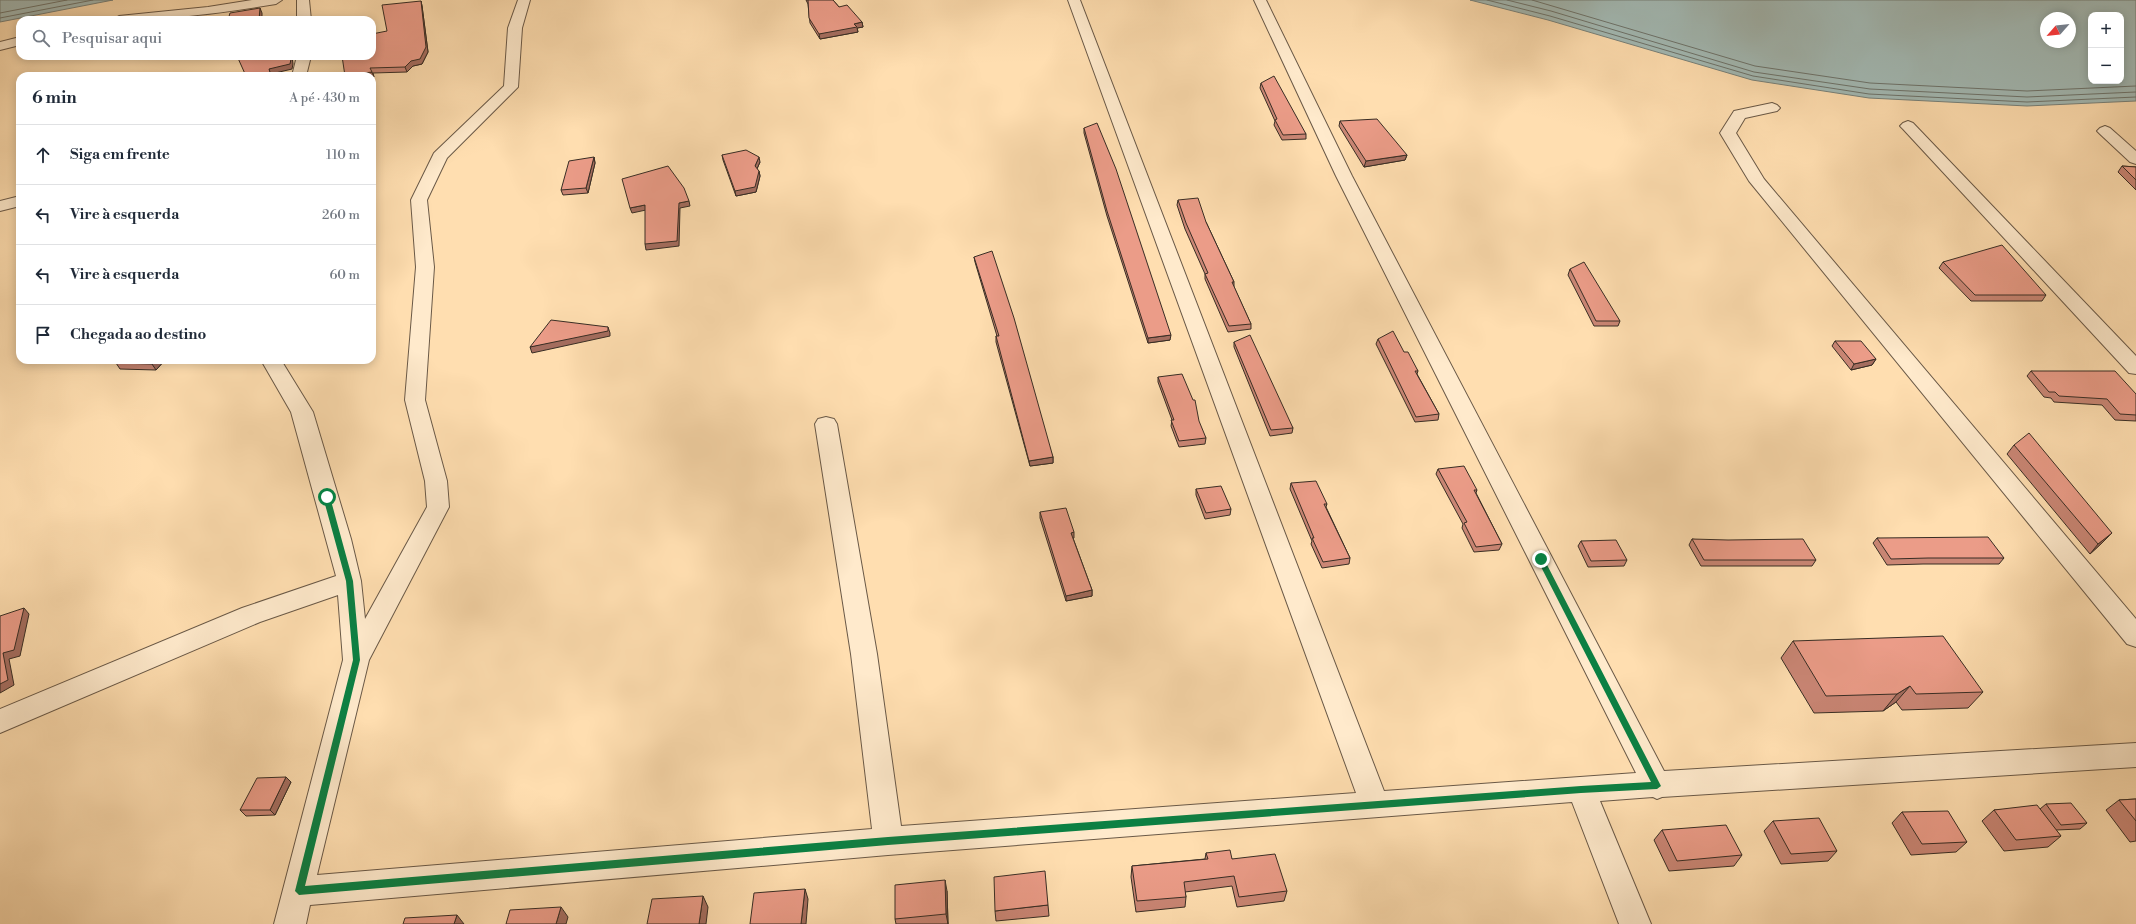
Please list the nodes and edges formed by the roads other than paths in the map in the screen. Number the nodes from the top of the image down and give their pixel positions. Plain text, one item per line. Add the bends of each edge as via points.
1 (276, 0) edge
2 (303, 0) edge
3 (524, 0) edge
4 (1074, 0) edge
5 (1260, 0) edge
6 (159, 16) edge
7 (304, 16) edge
8 (16, 42) edge
9 (0, 46) edge
10 (303, 60) edge
11 (300, 72) edge
12 (1772, 108) dead end
13 (1908, 126) dead end
14 (2106, 132) dead end
15 (2136, 159) edge
16 (16, 201) edge
17 (0, 206) edge
18 (273, 364) edge
19 (2136, 368) edge
20 (826, 424) dead end
21 (349, 581) junction
22 (2136, 637) edge
23 (356, 660) junction
24 (0, 721) edge
25 (2136, 755) edge
26 (1657, 786) junction
27 (1581, 789) junction
28 (1375, 805) junction
29 (888, 841) junction
30 (299, 891) junction
31 (290, 924) edge
32 (1635, 924) edge

1 - 6 lane
2 - 7 lane
3 - 23 lane via 515,28 511,87 440,156 420,200 426,267 415,400 436,481 438,507
4 - 28 lane
5 - 26 lane via 1344,176
8 - 9 lane
10 - 11 lane
12 - 22 lane via 1739,114 1728,133 1757,181
13 - 19 lane
14 - 15 lane
16 - 17 lane
18 - 21 lane via 302,412
20 - 29 lane via 864,654
21 - 23 lane
21 - 24 lane via 251,615
23 - 30 lane
25 - 26 lane
26 - 27 lane
27 - 28 lane
27 - 32 lane
28 - 29 lane
29 - 30 lane
30 - 31 lane

